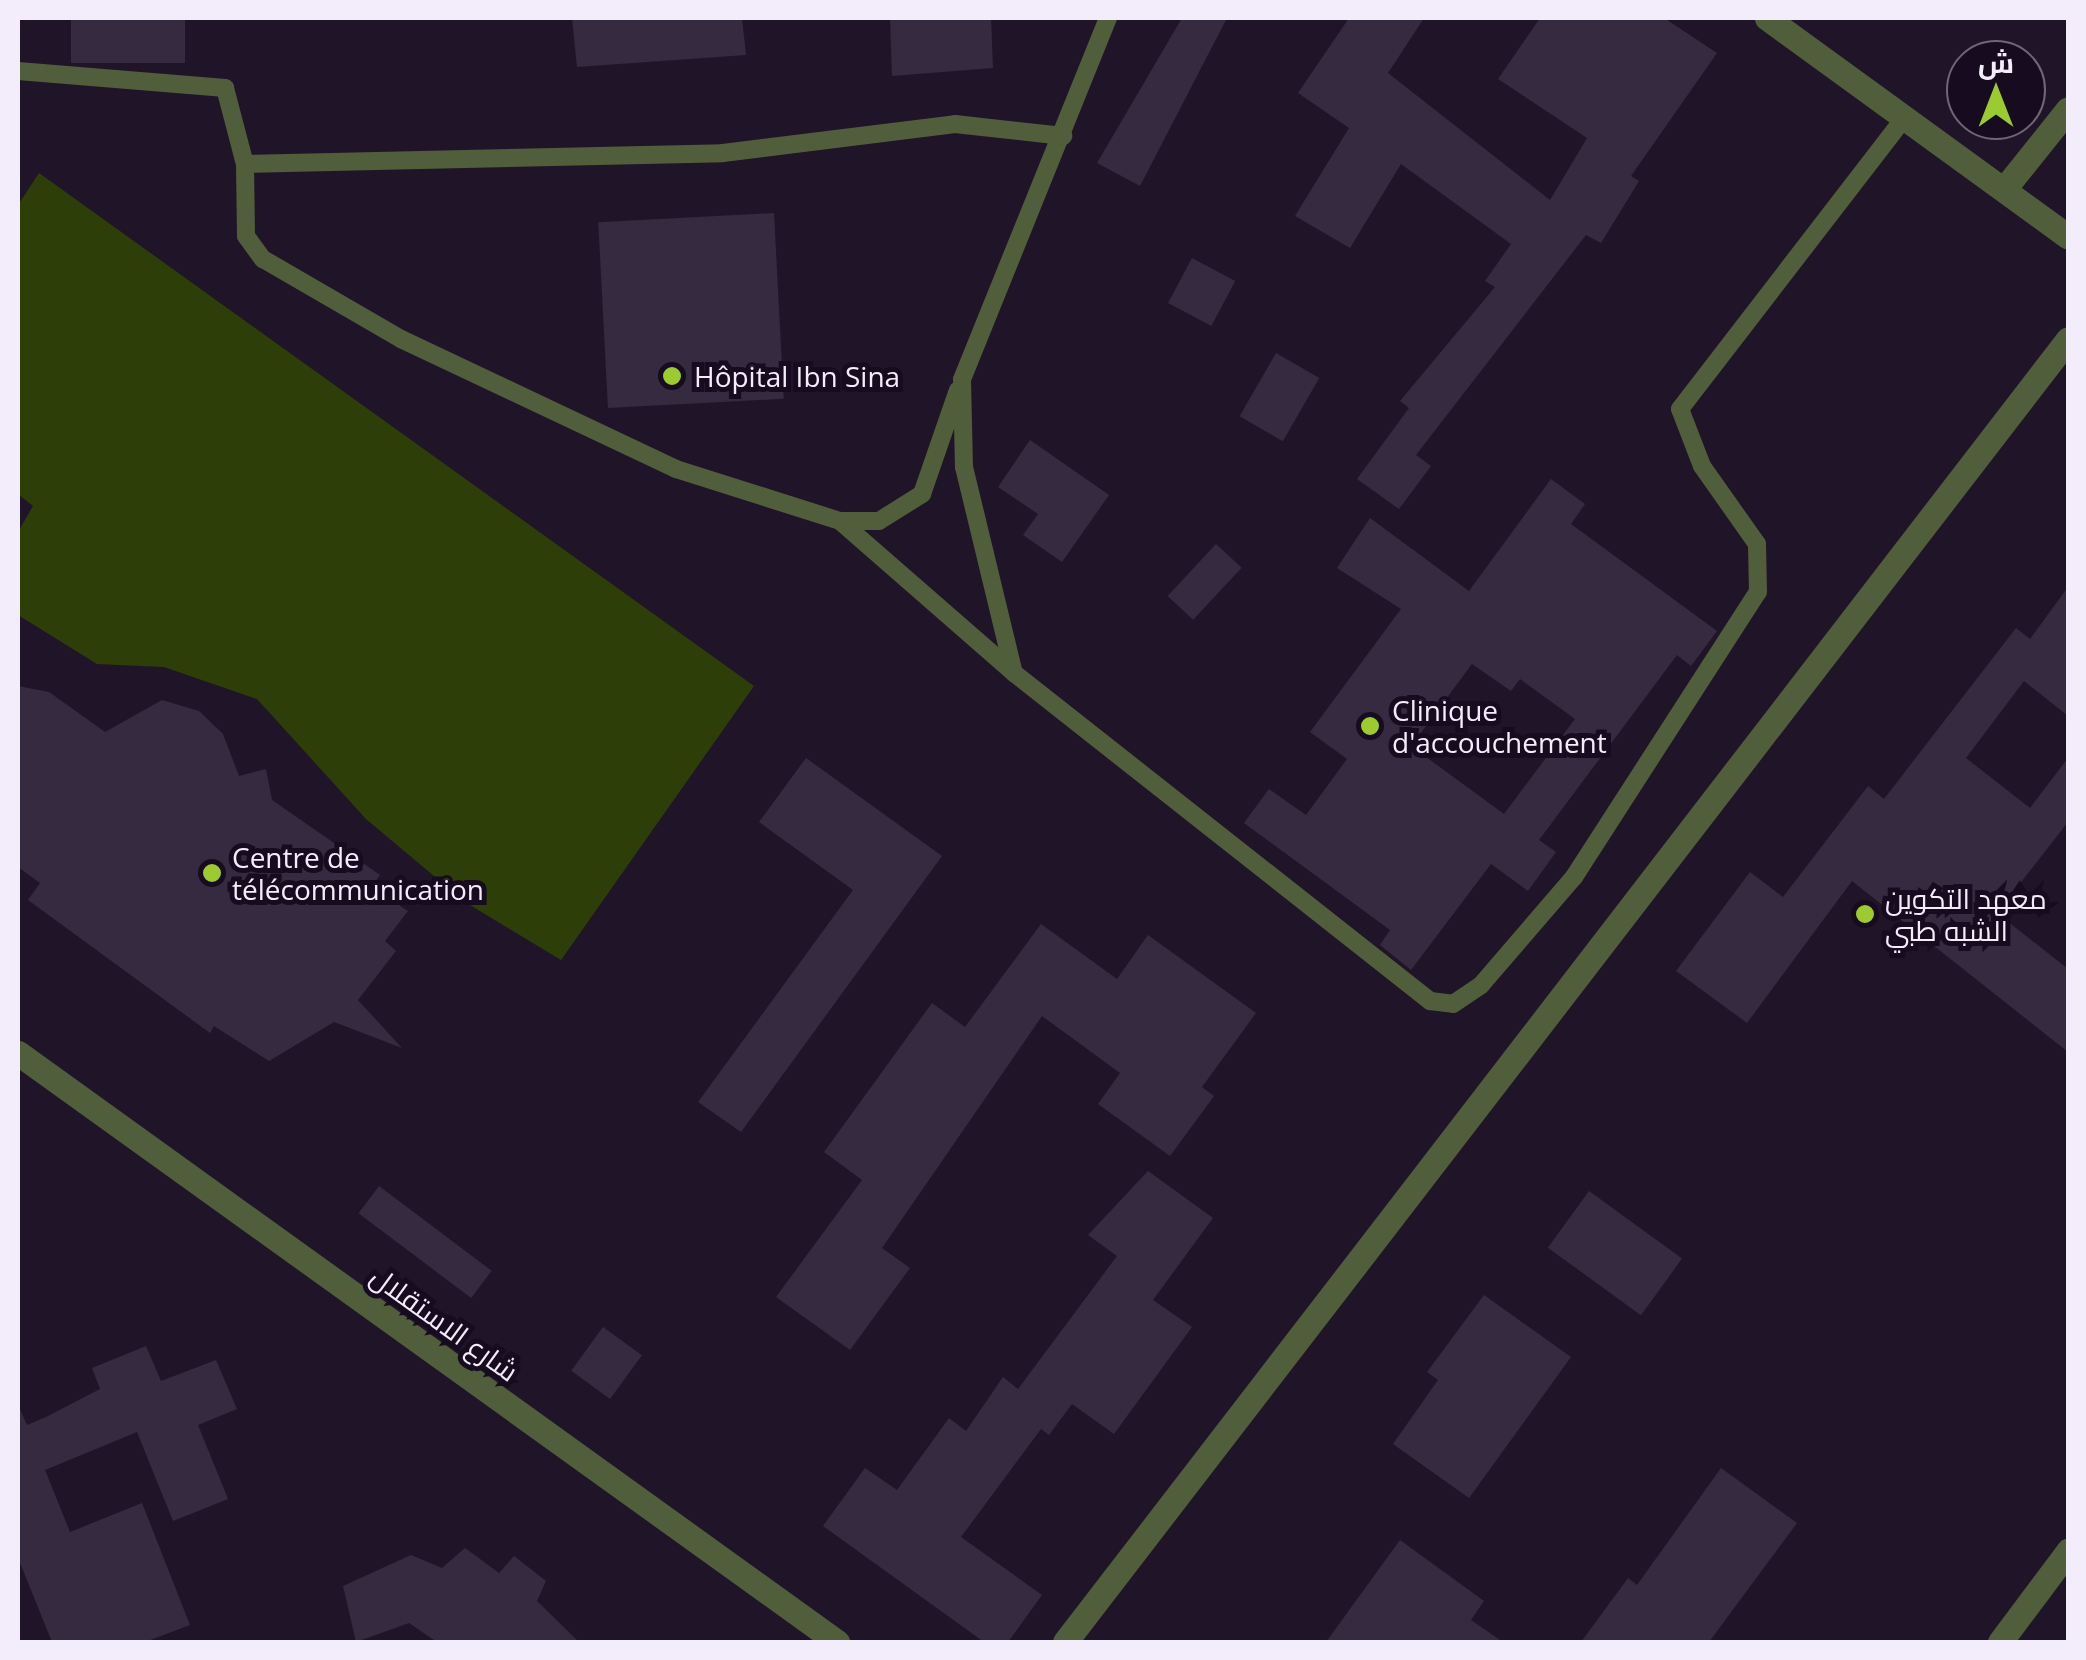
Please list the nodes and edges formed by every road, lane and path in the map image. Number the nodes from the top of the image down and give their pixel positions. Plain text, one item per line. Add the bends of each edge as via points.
1 (1108, 18) edge
2 (1767, 18) edge
3 (18, 71) edge
4 (2068, 109) edge
5 (1906, 117) junction
6 (1064, 136) junction
7 (245, 164) junction
8 (2004, 189) junction
9 (2068, 237) edge
10 (2068, 339) edge
11 (962, 380) junction
12 (840, 521) junction
13 (1014, 673) junction
14 (18, 1053) edge
15 (2068, 1551) edge
16 (836, 1642) edge
17 (1065, 1642) edge
18 (2000, 1642) edge

1 - 6 lane
2 - 5 street
3 - 7 lane via 225,88
4 - 8 street
5 - 8 street
5 - 13 lane via 1680,409 1702,466 1757,544 1758,592 1574,877 1453,1004 1430,1001
6 - 7 lane via 956,124 723,154
6 - 11 lane
7 - 12 lane via 246,236 263,259 401,339 676,469
8 - 9 street
10 - 17 street
11 - 12 lane via 922,494 879,521
11 - 13 lane via 964,467
12 - 13 lane
14 - 16 street, شارع الاستقلال
15 - 18 street

